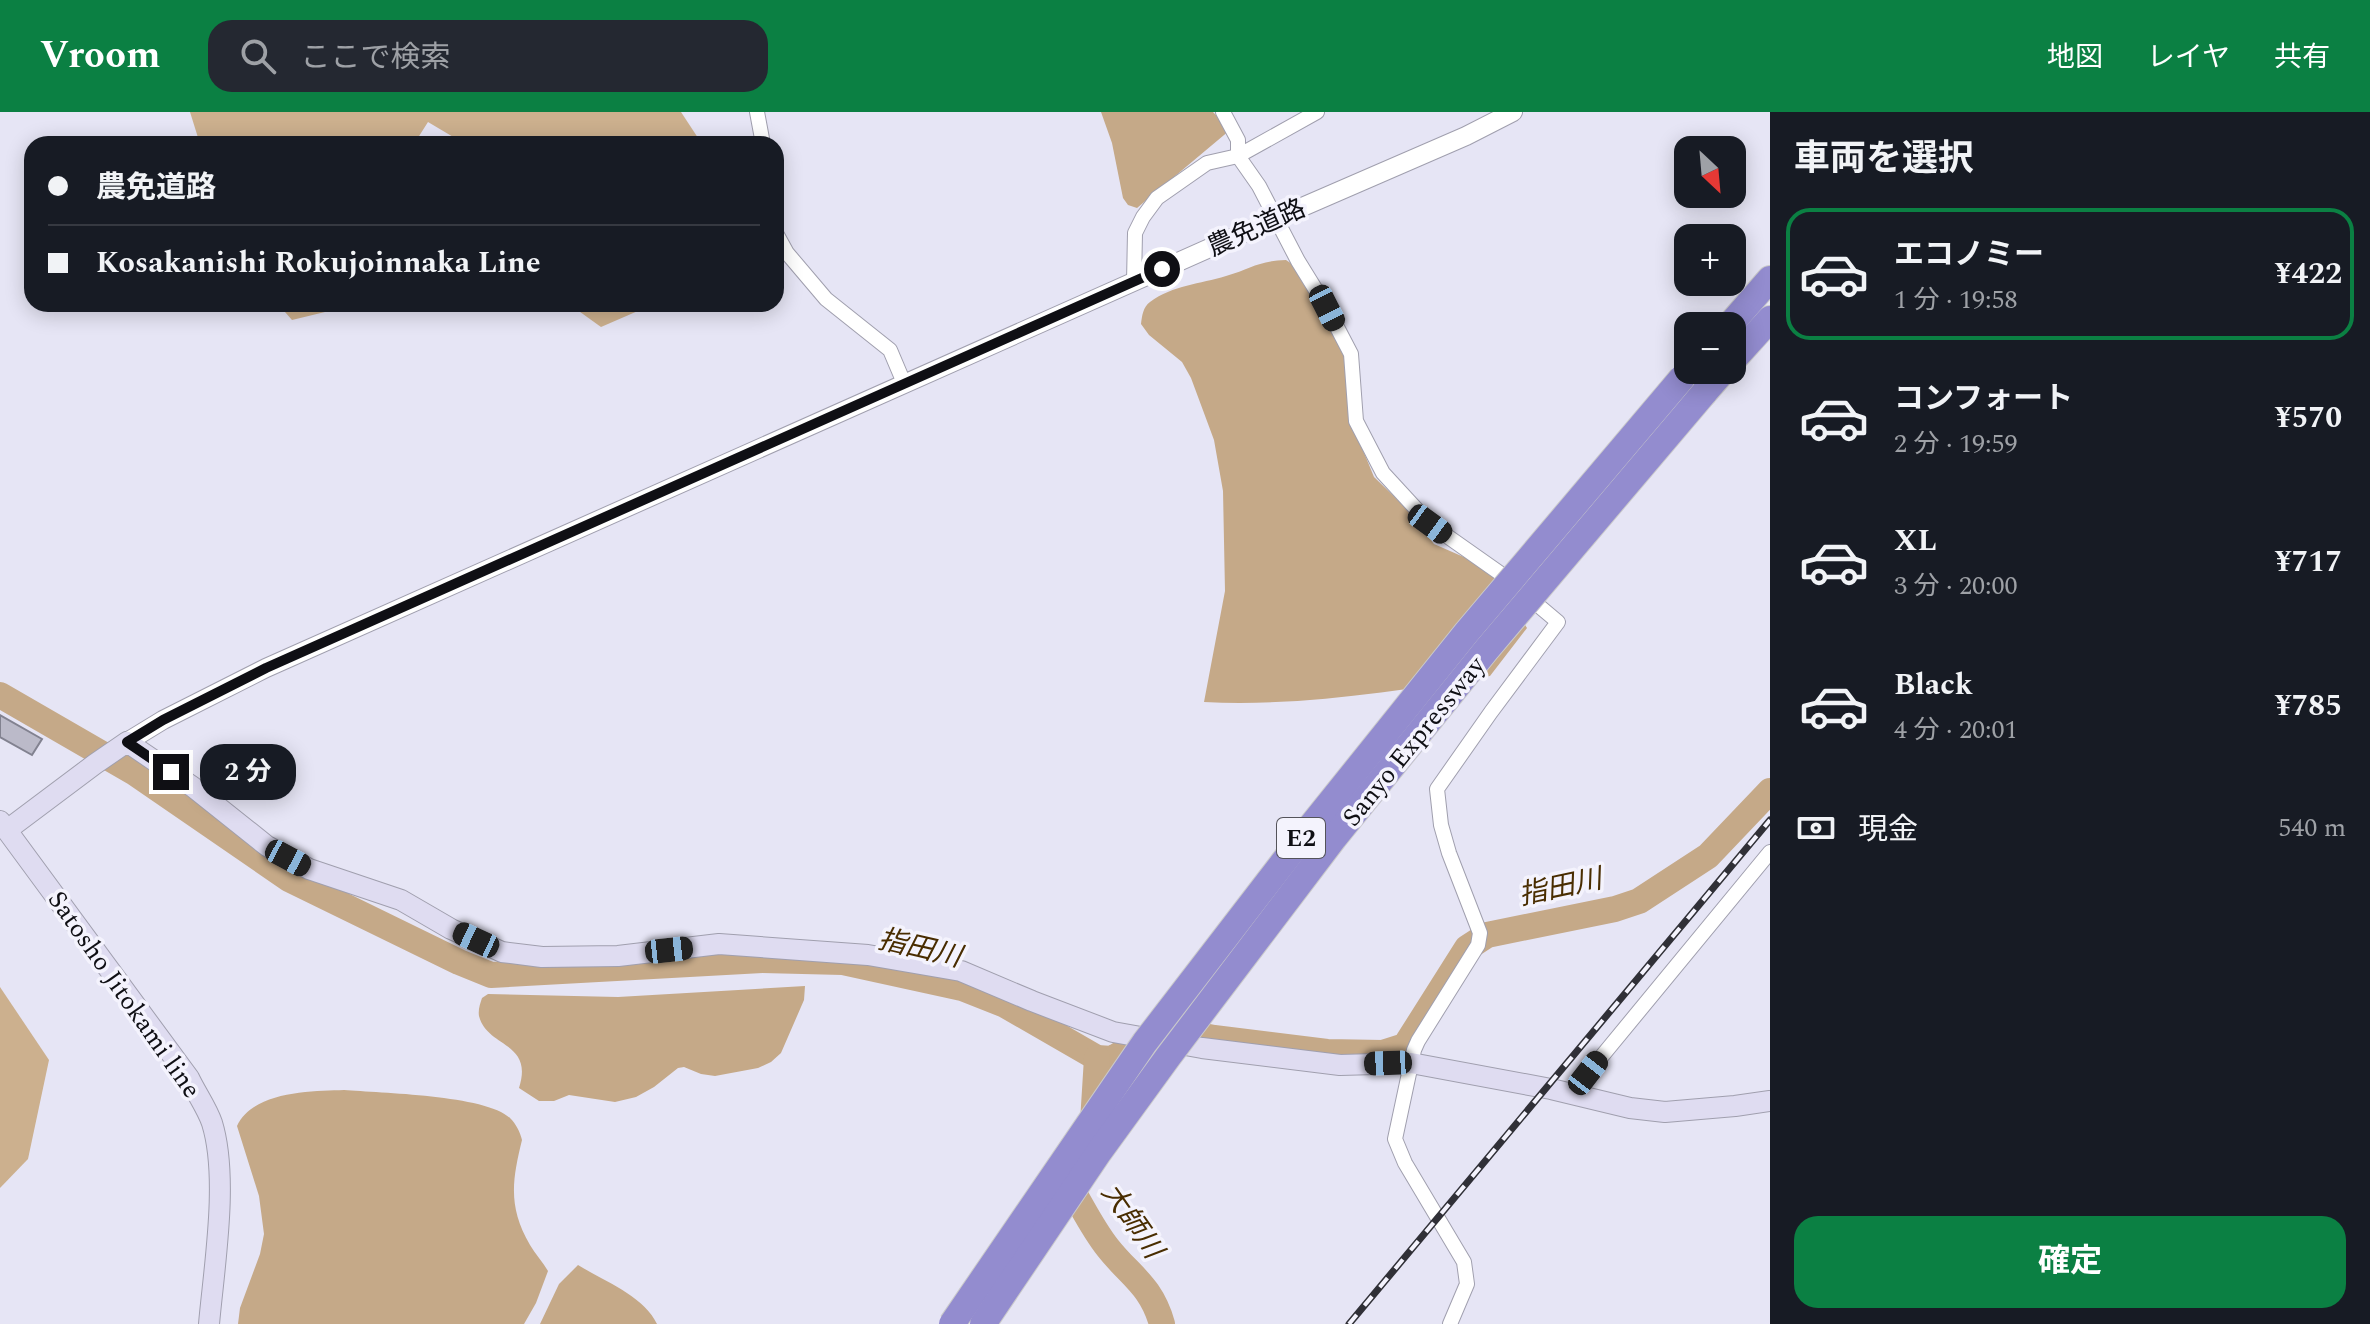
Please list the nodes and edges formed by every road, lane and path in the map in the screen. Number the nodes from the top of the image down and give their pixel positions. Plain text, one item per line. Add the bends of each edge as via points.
1 (757, 112) edge
2 (1223, 112) edge
3 (1317, 112) edge
4 (1513, 112) edge
5 (762, 136) edge
6 (1238, 156) junction
7 (1277, 218) junction
8 (784, 248) edge
9 (1770, 279) edge
10 (1134, 282) junction
11 (1741, 312) edge
12 (1770, 319) edge
13 (1746, 346) edge
14 (904, 383) junction
15 (1688, 384) edge
16 (1689, 384) edge
17 (121, 746) junction
18 (4, 825) edge
19 (1770, 852) edge
20 (1411, 1063) junction
21 (1580, 1096) junction
22 (1770, 1101) edge
23 (209, 1324) edge
24 (952, 1324) edge
25 (983, 1324) edge
26 (1450, 1324) edge

1 - 5 street
2 - 6 street via 1238,140
3 - 6 street
4 - 7 street, 農免道路
6 - 7 street
6 - 10 street via 1207,163 1157,198 1135,233
7 - 10 street, 農免道路
7 - 20 street via 1351,354 1356,421 1383,473 1430,524 1558,622 1437,789 1441,825 1479,939 1418,1041
8 - 14 street via 826,299 890,350
9 - 11 highway
10 - 14 street, 農免道路
12 - 13 highway
14 - 17 street, 農免道路 via 266,668
15 - 24 highway, Sanyo Expressway / E2, bridge via 1467,632 1302,837 1145,1042
16 - 25 highway, Sanyo Expressway / E2, bridge via 1168,1057
17 - 18 main road
17 - 20 main road, bridge via 193,787 267,846 309,869 401,900 502,952 618,956 719,944 868,955 961,971 1132,1035 1340,1065
18 - 23 main road, Satosho Jitokami line via 189,1078 211,1123 219,1204
19 - 21 street via 1588,1073
20 - 21 main road
20 - 26 street via 1395,1139 1464,1262 1467,1284
21 - 22 main road via 1665,1112

